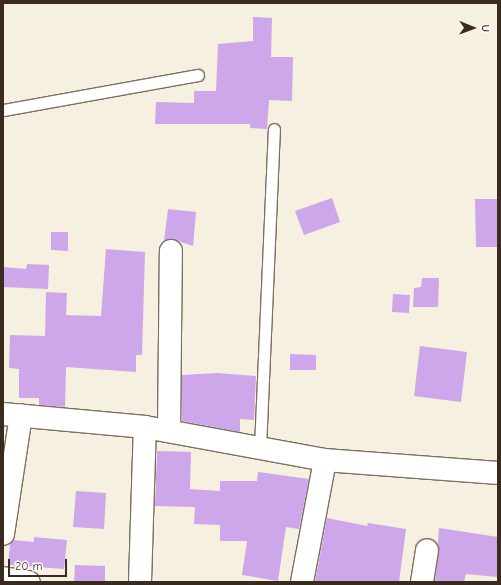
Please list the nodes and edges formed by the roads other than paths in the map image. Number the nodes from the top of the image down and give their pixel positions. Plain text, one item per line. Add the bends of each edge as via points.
1 (198, 75) dead end
2 (3, 110) edge
3 (274, 129) dead end
4 (171, 251) dead end
5 (12, 414) edge
6 (145, 427) junction
7 (169, 430) junction
8 (260, 448) junction
9 (325, 460) junction
10 (498, 473) edge
11 (3, 534) edge
12 (427, 550) dead end
13 (3, 578) edge
14 (29, 582) edge
15 (140, 582) edge
16 (302, 582) edge
17 (422, 582) edge

1 - 2 lane
3 - 8 lane
4 - 7 street
5 - 6 street
5 - 11 street
6 - 7 street
6 - 15 street
7 - 8 street
8 - 9 street
9 - 10 street via 438,471
9 - 16 street
12 - 17 street
13 - 14 street

